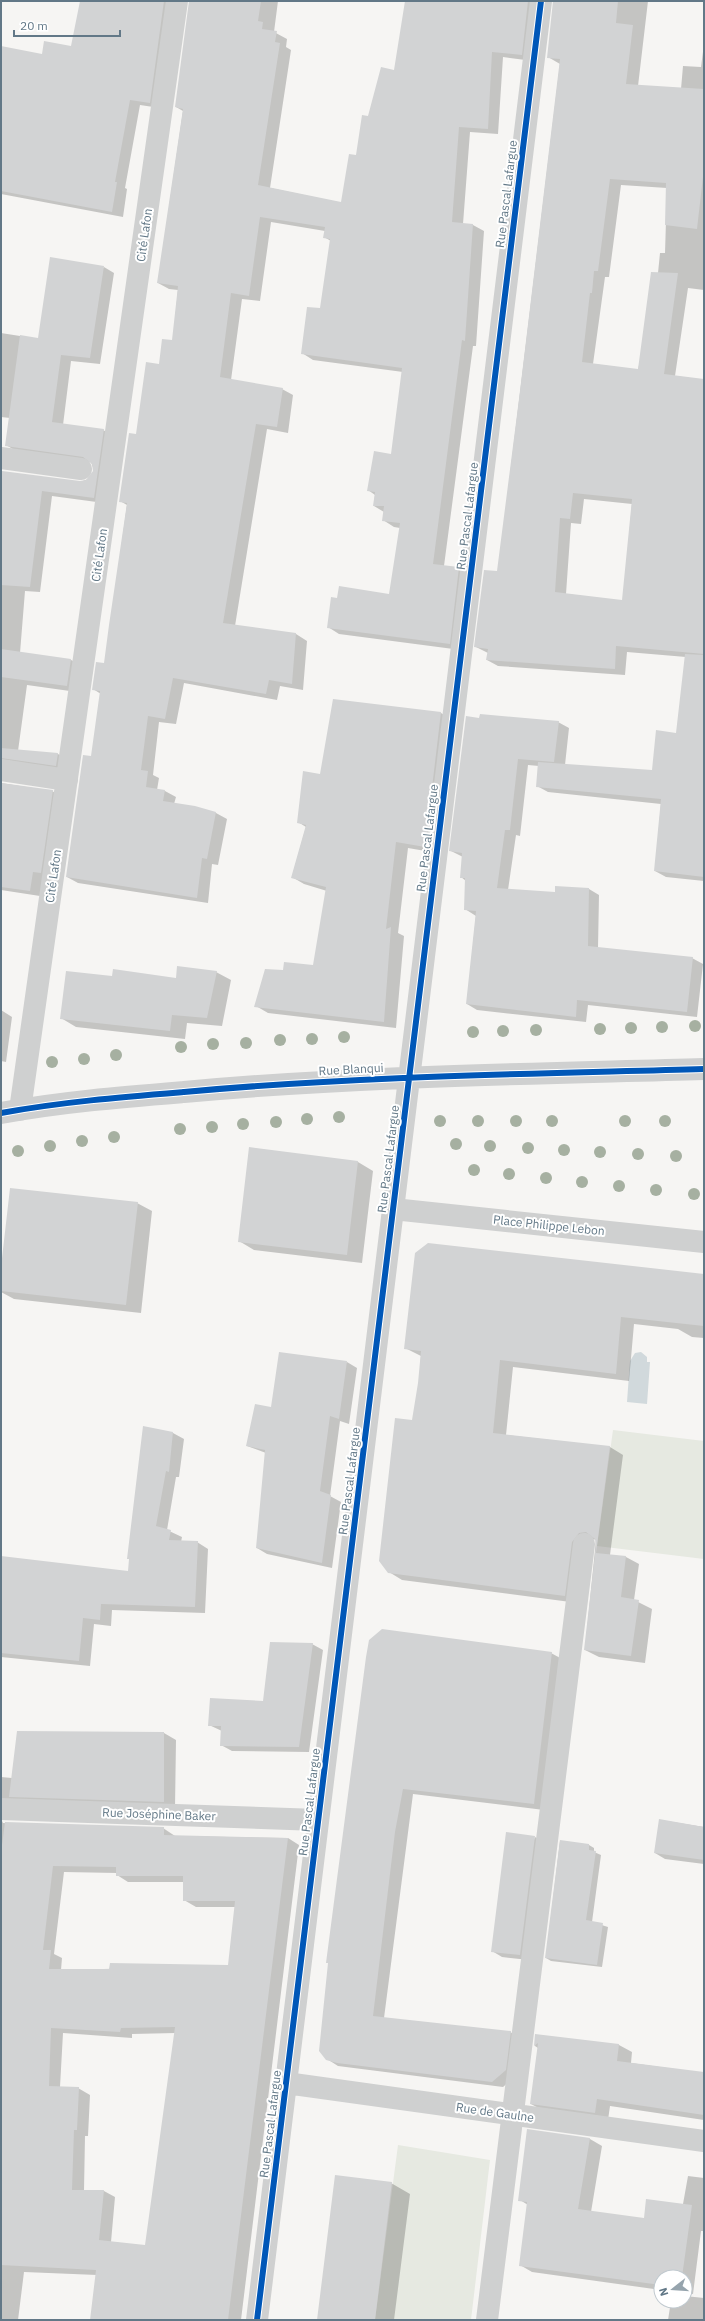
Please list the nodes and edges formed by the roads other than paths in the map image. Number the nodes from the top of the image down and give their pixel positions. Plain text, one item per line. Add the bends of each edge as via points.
1 (177, 1) edge
2 (541, 1) edge
3 (1, 458) edge
4 (81, 469) dead end
5 (1, 770) edge
6 (67, 780) junction
7 (704, 1069) edge
8 (409, 1078) junction
9 (11, 1111) edge
10 (393, 1208) junction
11 (704, 1242) edge
12 (584, 1544) dead end
13 (1, 1809) edge
14 (318, 1820) junction
15 (286, 2082) junction
16 (513, 2114) junction
17 (704, 2141) edge
18 (257, 2320) edge
19 (487, 2320) edge

1 - 6 street, Cité Lafon
2 - 8 street, Rue Pascal Lafargue
3 - 4 street
5 - 6 street
6 - 9 street, Cité Lafon
7 - 8 street, Rue Blanqui
8 - 9 street, Rue Blanqui via 265,1084
8 - 10 street, Rue Pascal Lafargue
10 - 11 street, Place Philippe Lebon
10 - 14 street, Rue Pascal Lafargue
12 - 16 street
13 - 14 street, Rue Joséphine Baker
14 - 15 street, Rue Pascal Lafargue
15 - 16 street, Rue de Gaulne
15 - 18 street, Rue Pascal Lafargue
16 - 17 street, Rue de Gaulne
16 - 19 street

